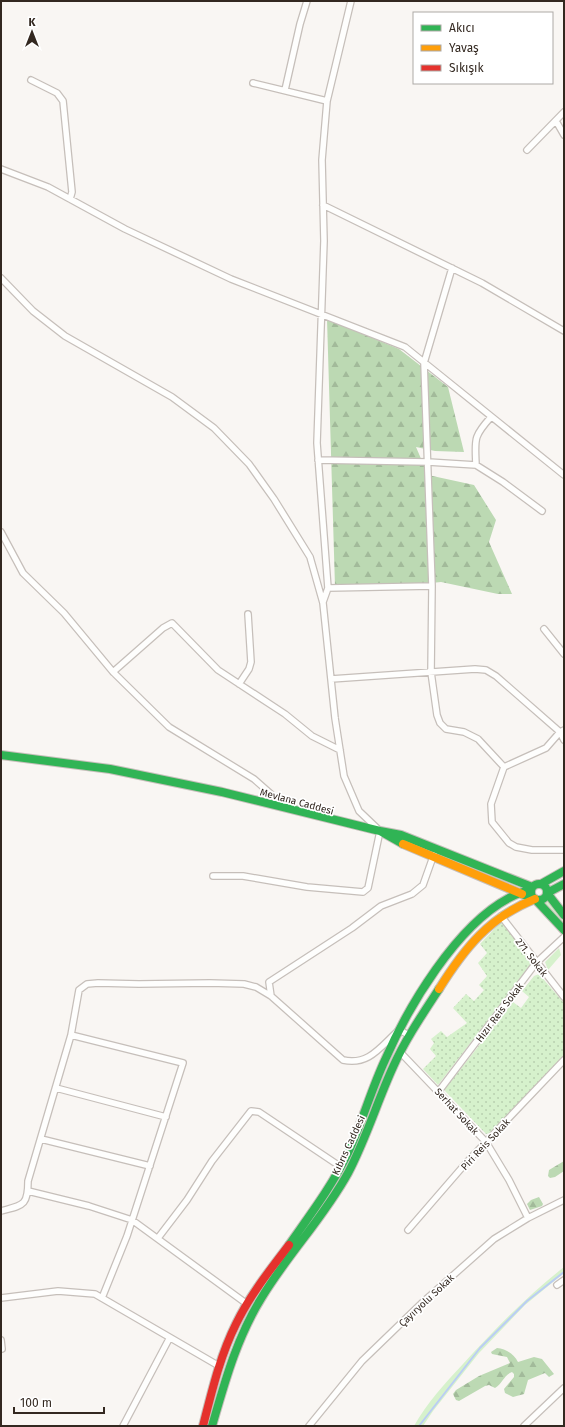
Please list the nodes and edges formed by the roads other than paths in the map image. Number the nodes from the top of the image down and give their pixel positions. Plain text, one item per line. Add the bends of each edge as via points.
1 (307, 1) edge
2 (351, 1) edge
3 (31, 80) dead end
4 (253, 83) dead end
5 (285, 90) junction
6 (327, 101) junction
7 (564, 112) edge
8 (556, 121) junction
9 (564, 135) edge
10 (527, 150) dead end
11 (1, 169) edge
12 (70, 199) junction
13 (323, 205) junction
14 (452, 268) junction
15 (1, 278) edge
16 (320, 315) junction
17 (564, 331) edge
18 (424, 363) junction
19 (491, 417) junction
20 (318, 460) junction
21 (428, 462) junction
22 (476, 465) junction
23 (564, 475) edge
24 (542, 511) dead end
25 (1, 532) edge
26 (432, 586) junction
27 (328, 588) junction
28 (323, 603) junction
29 (248, 614) dead end
30 (544, 629) dead end
31 (564, 654) edge
32 (113, 672) junction
33 (431, 672) junction
34 (331, 679) junction
35 (238, 684) junction
36 (562, 731) edge
37 (564, 740) edge
38 (340, 750) junction
39 (1, 754) edge
40 (504, 766) junction
41 (283, 807) junction
42 (380, 831) junction
43 (435, 849) junction
44 (564, 850) edge
45 (433, 857) junction
46 (564, 871) edge
47 (214, 876) dead end
48 (541, 884) junction
49 (564, 884) edge
50 (532, 888) junction
51 (519, 892) junction
52 (547, 893) junction
53 (536, 899) junction
54 (564, 915) edge
55 (501, 916) junction
56 (564, 930) edge
57 (564, 937) edge
58 (536, 963) junction
59 (271, 996) junction
60 (564, 997) edge
61 (399, 1030) junction
62 (71, 1035) junction
63 (409, 1035) junction
64 (400, 1052) junction
65 (564, 1060) edge
66 (56, 1088) junction
67 (439, 1091) junction
68 (166, 1117) junction
69 (41, 1139) junction
70 (486, 1142) junction
71 (150, 1166) junction
72 (341, 1167) junction
73 (28, 1191) junction
74 (564, 1200) edge
75 (1, 1211) edge
76 (528, 1218) junction
77 (132, 1220) junction
78 (408, 1230) dead end
79 (158, 1238) junction
80 (564, 1280) edge
81 (557, 1285) dead end
82 (1, 1298) edge
83 (102, 1298) junction
84 (247, 1304) junction
85 (169, 1339) junction
86 (1, 1340) edge
87 (2, 1349) dead end
88 (219, 1366) junction
89 (564, 1388) edge
90 (123, 1426) edge
91 (203, 1426) edge
92 (212, 1426) edge
93 (310, 1426) edge
94 (524, 1426) edge

1 - 5 street
2 - 6 street
3 - 12 street via 57,93 63,101 72,192
4 - 5 street
5 - 6 street
6 - 13 street via 322,152
7 - 8 street
8 - 9 street
8 - 10 street
11 - 12 street via 48,187
12 - 16 street via 124,229 231,279
13 - 14 street
13 - 16 street
14 - 17 street
14 - 18 street
15 - 28 street via 33,311 65,336 172,397 214,428 249,464 278,505 310,557
16 - 18 street via 405,347
16 - 20 street
18 - 19 street
18 - 21 street
19 - 22 street via 478,431 475,440
19 - 23 street
20 - 21 street
20 - 27 street
21 - 22 street
21 - 26 street
22 - 24 street
25 - 32 street via 23,573 64,613
26 - 27 street
26 - 33 street
27 - 28 street
28 - 34 street
29 - 35 street via 250,662 249,669
30 - 31 street
32 - 35 street via 162,628 172,623 218,670
32 - 41 street via 169,727 254,779
33 - 34 street
33 - 36 street via 475,669 489,672
33 - 40 street via 440,723 446,729 464,732 478,739
34 - 38 street
35 - 38 street via 285,714 312,736
36 - 37 street
36 - 40 street via 546,748
38 - 42 street via 344,776 359,811
39 - 41 main road, Mevlana Caddesi via 110,769
40 - 44 street via 491,804 492,822 509,843 516,847
41 - 42 main road, Mevlana Caddesi
42 - 43 main road via 401,834
42 - 45 main road, Mevlana Caddesi via 391,839
42 - 47 street via 368,888 363,892 307,888 243,876
43 - 45 street
43 - 50 main road
45 - 51 main road, Mevlana Caddesi
45 - 59 street via 423,885 412,894 381,906 269,982
46 - 48 main road
48 - 50 main road
48 - 52 main road via 545,886
49 - 52 main road
50 - 51 main road
50 - 53 main road via 531,894
51 - 53 main road, Mevlana Caddesi
51 - 61 main road via 481,918 454,947
52 - 53 main road via 543,899
52 - 54 main road
53 - 55 main road, Kıbrıs Caddesi via 525,902
53 - 56 main road, Mevlana Caddesi
55 - 58 street, 271. Sokak
55 - 63 main road, Kıbrıs Caddesi via 465,951
57 - 58 street, Hızır Reis Sokak
58 - 60 street, 271. Sokak
58 - 67 street, Hızır Reis Sokak
59 - 61 street via 343,1060 355,1062 368,1059
59 - 62 street via 256,987 244,984 90,983 80,990
61 - 63 street
61 - 72 main road
62 - 66 street
62 - 68 street via 183,1063
63 - 64 main road, Kıbrıs Caddesi
64 - 67 street, Serhat Sokak
64 - 92 main road, Kıbrıs Caddesi via 347,1175 264,1294 246,1325 227,1369
65 - 70 street, Piri Reis Sokak
66 - 68 street
66 - 69 street
67 - 70 street, Serhat Sokak
68 - 71 street
69 - 71 street
69 - 73 street via 28,1181
70 - 76 street, Serhat Sokak
70 - 78 street, Piri Reis Sokak
71 - 77 street
72 - 79 street via 259,1112 251,1111
72 - 84 main road
73 - 75 street via 28,1197 23,1204
73 - 77 street
74 - 76 street, Çayıryolu Sokak
76 - 93 street, Çayıryolu Sokak via 494,1239 422,1302 362,1361
77 - 79 street
77 - 83 street
79 - 84 street
80 - 81 street
82 - 83 street via 70,1291 90,1293
83 - 85 street
84 - 88 main road
85 - 88 street
85 - 90 street
86 - 87 street
88 - 91 main road
89 - 94 street

